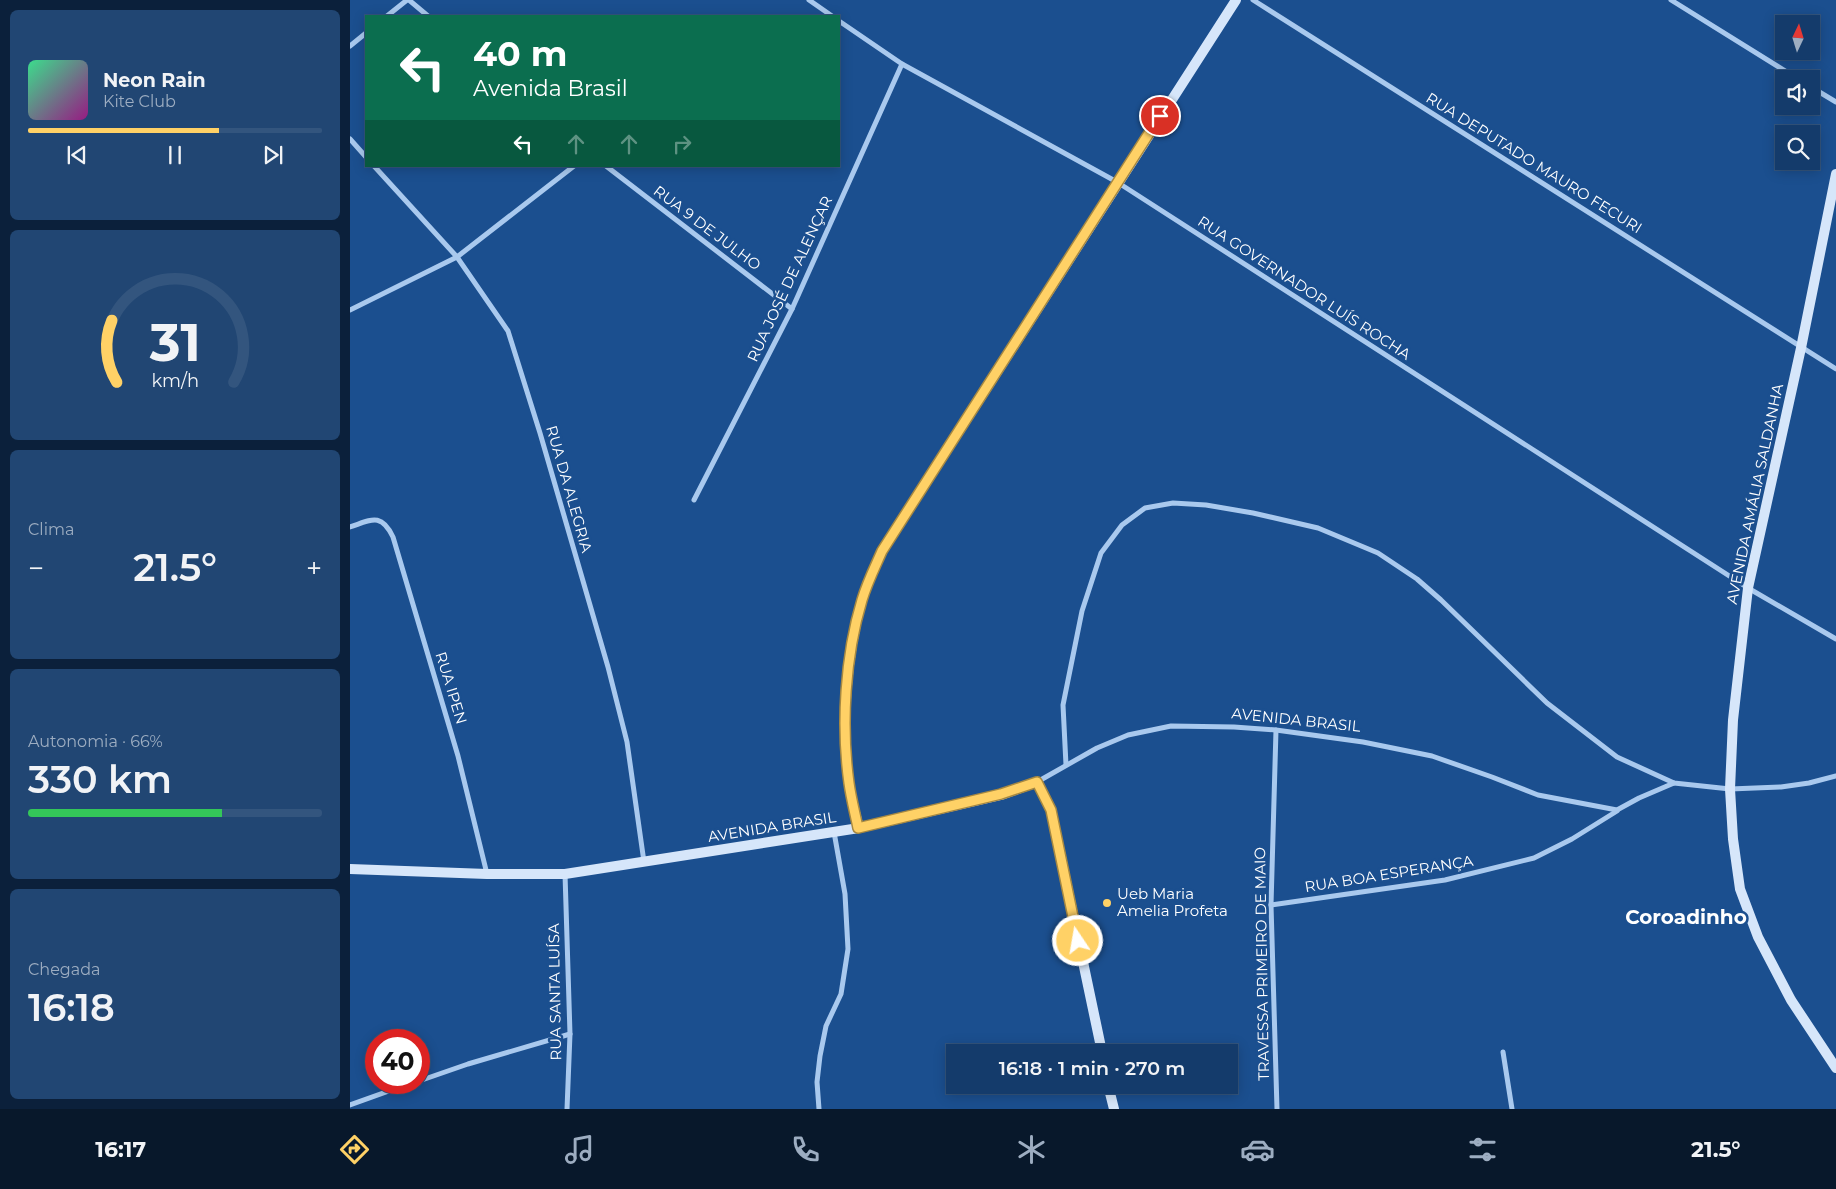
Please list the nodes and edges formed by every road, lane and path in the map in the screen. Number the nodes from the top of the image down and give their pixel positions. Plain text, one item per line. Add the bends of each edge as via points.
1 (408, 0) edge
2 (809, 0) edge
3 (1236, 0) edge
4 (1253, 0) edge
5 (1671, 0) edge
6 (388, 15) edge
7 (427, 15) edge
8 (831, 15) edge
9 (840, 21) edge
10 (365, 34) edge
11 (350, 46) edge
12 (902, 64) junction
13 (1784, 70) edge
14 (1820, 92) edge
15 (1836, 102) edge
16 (350, 139) edge
17 (365, 156) edge
18 (375, 167) edge
19 (573, 167) edge
20 (607, 167) edge
21 (1836, 174) edge
22 (1117, 182) junction
23 (457, 257) junction
24 (792, 309) junction
25 (350, 310) edge
26 (1801, 348) junction
27 (1836, 369) edge
28 (694, 500) dead end
29 (350, 527) edge
30 (1748, 588) junction
31 (1836, 639) edge
32 (1276, 730) junction
33 (1066, 765) junction
34 (1836, 776) edge
35 (1037, 782) junction
36 (1674, 783) junction
37 (1730, 789) junction
38 (1617, 810) junction
39 (858, 828) junction
40 (834, 832) junction
41 (644, 863) junction
42 (350, 869) edge
43 (487, 874) junction
44 (565, 874) junction
45 (1271, 905) junction
46 (570, 1034) junction
47 (1100, 1044) edge
48 (1503, 1052) dead end
49 (1836, 1068) edge
50 (430, 1077) edge
51 (381, 1094) edge
52 (1110, 1094) edge
53 (350, 1105) edge
54 (567, 1109) edge
55 (819, 1109) edge
56 (1114, 1109) edge
57 (1277, 1109) edge
58 (1512, 1109) edge

1 - 6 street
1 - 7 street
2 - 8 street
3 - 22 street
4 - 26 street, RUA DEPUTADO MAURO FECURI
5 - 13 street
9 - 12 street, RUA GOVERNADOR LUÍS ROCHA
10 - 11 street
12 - 22 street, RUA GOVERNADOR LUÍS ROCHA
12 - 24 street, RUA JOSÉ DE ALENÇAR
14 - 15 street
16 - 17 street
18 - 23 street, RUA DA ALEGRIA
19 - 23 street
20 - 24 street, RUA 9 DE JULHO
21 - 26 street, AVENIDA AMÁLIA SALDANHA
22 - 30 street, RUA GOVERNADOR LUÍS ROCHA
22 - 39 street via 882,551 871,574 862,601 848,679 847,762
23 - 25 street
23 - 41 street, RUA DA ALEGRIA via 508,331 540,433 627,742
24 - 28 street, RUA JOSÉ DE ALENÇAR
26 - 27 street
26 - 30 street, AVENIDA AMÁLIA SALDANHA
29 - 43 street, RUA IPEN via 374,519 382,521 393,537 458,756
30 - 31 street, RUA GOVERNADOR LUÍS ROCHA
30 - 37 street, AVENIDA AMÁLIA SALDANHA via 1733,720
32 - 33 street, AVENIDA BRASIL via 1171,726 1128,735
32 - 38 street, AVENIDA BRASIL via 1432,756 1538,795
32 - 45 street, TRAVESSA PRIMEIRO DE MAIO
33 - 35 street, AVENIDA BRASIL
33 - 36 street via 1063,705 1082,611 1101,553 1122,525 1145,508 1173,503 1215,507 1318,528 1378,553 1442,600 1547,703 1601,745 1617,757
34 - 37 street via 1781,787
35 - 39 street, AVENIDA BRASIL via 1001,794
35 - 47 street via 1051,810
36 - 37 street
36 - 38 street
37 - 49 street, AVENIDA AMÁLIA SALDANHA via 1740,888 1758,937 1791,1000
38 - 45 street, RUA BOA ESPERANÇA via 1572,839 1534,858 1445,880
39 - 40 street, AVENIDA BRASIL
40 - 41 street, AVENIDA BRASIL
40 - 55 street via 845,894 848,949 840,994 826,1026 820,1056 817,1082
41 - 44 street, AVENIDA BRASIL
42 - 43 street, AVENIDA BRASIL
43 - 44 street, AVENIDA BRASIL
44 - 46 street, RUA SANTA LUÍSA
45 - 57 street, TRAVESSA PRIMEIRO DE MAIO
46 - 50 street
46 - 54 street, RUA SANTA LUÍSA
48 - 58 street
51 - 53 street
52 - 56 street

